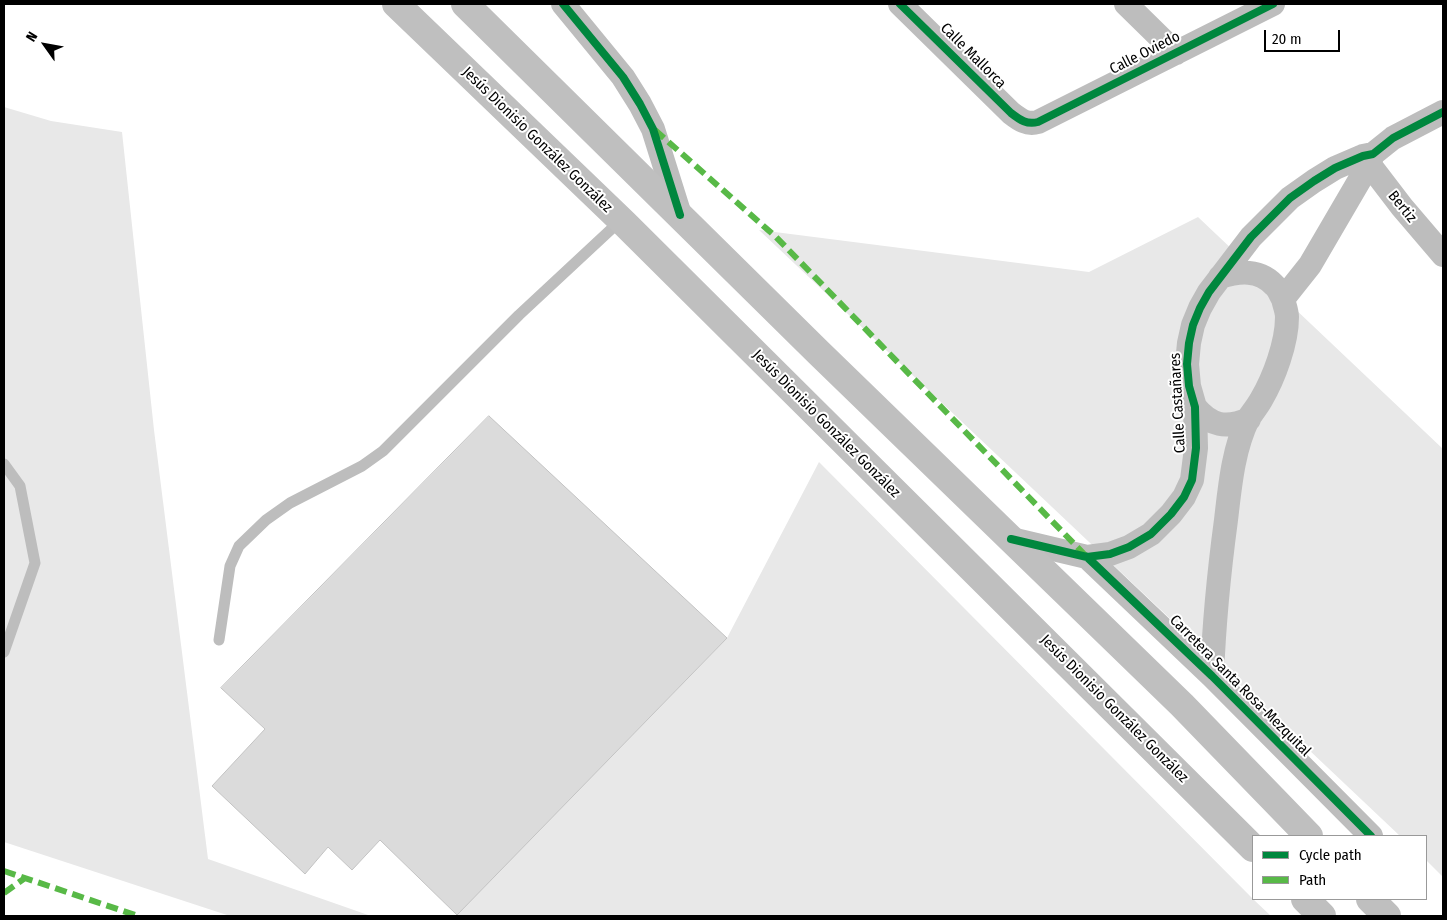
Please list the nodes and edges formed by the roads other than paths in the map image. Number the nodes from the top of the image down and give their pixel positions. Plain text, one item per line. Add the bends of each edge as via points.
1 (396, 4) edge
2 (465, 4) edge
3 (563, 4) edge
4 (900, 4) edge
5 (1126, 4) edge
6 (1273, 4) edge
7 (1176, 53) junction
8 (1443, 112) edge
9 (1029, 123) joint
10 (1368, 158) junction
11 (680, 214) junction
12 (620, 221) junction
13 (1443, 255) edge
14 (1220, 277) junction
15 (1283, 298) junction
16 (1195, 407) junction
17 (1249, 419) junction
18 (4, 464) edge
19 (1011, 539) junction
20 (1087, 557) junction
21 (219, 640) dead end
22 (4, 652) edge
23 (1212, 676) junction
24 (1308, 835) edge
25 (1370, 835) edge
26 (1252, 847) edge
27 (1306, 900) edge
28 (1322, 916) edge

1 - 12 main road, Jesús Dionisio González González
2 - 11 main road
3 - 11 street via 623,77 640,104 653,129
4 - 9 street, Calle Mallorca via 1011,113
5 - 7 street
6 - 7 street, Calle Oviedo
7 - 9 street, Calle Oviedo via 1038,122
8 - 10 street via 1393,138
10 - 13 street, Bertiz via 1402,207
10 - 14 street, Calle Castañares via 1335,168 1290,198 1251,237
10 - 15 street via 1310,265
11 - 19 main road
12 - 21 lane via 519,315 383,451 362,466 290,503 239,546 230,566
12 - 26 main road, Jesús Dionisio González González
14 - 15 street via 1231,273 1253,273 1274,285
14 - 16 street, Calle Castañares via 1200,308 1189,343 1189,386
15 - 17 street via 1287,316 1278,364
16 - 17 street via 1201,415 1218,424 1228,425
16 - 20 street, Calle Castañares via 1196,448 1192,480 1184,497 1151,534 1110,554
17 - 23 street via 1232,472 1218,583
18 - 22 lane via 20,486 35,563
19 - 20 street, Calle Castañares
19 - 24 main road via 1182,705
20 - 23 street, Carretera Santa Rosa-Mezquital
23 - 25 street, Carretera Santa Rosa-Mezquital
27 - 28 main road

